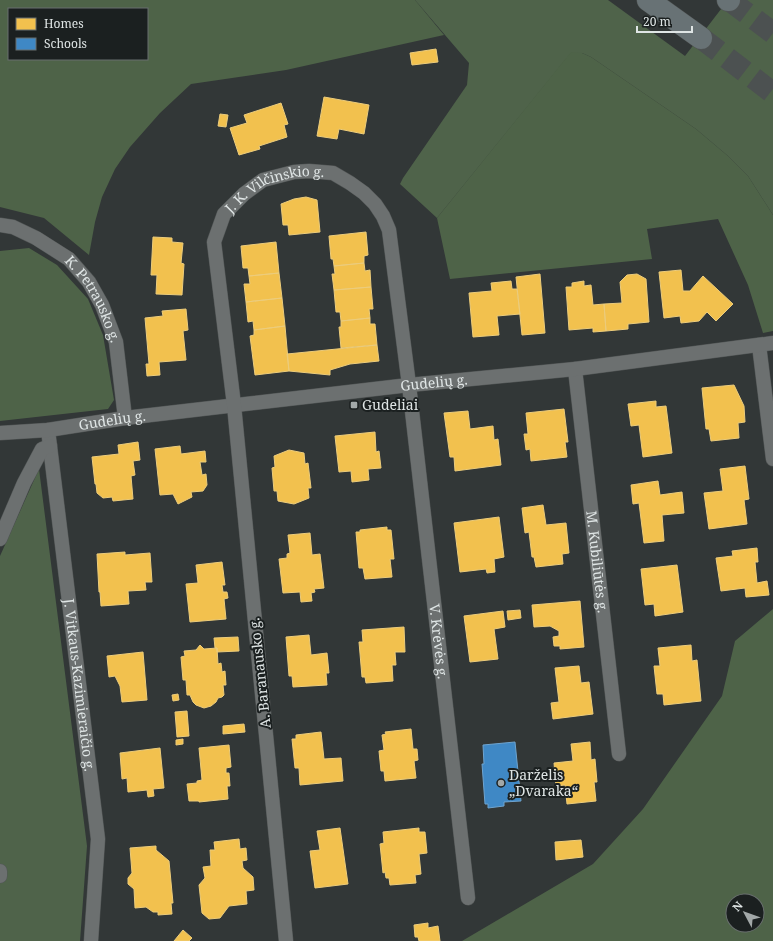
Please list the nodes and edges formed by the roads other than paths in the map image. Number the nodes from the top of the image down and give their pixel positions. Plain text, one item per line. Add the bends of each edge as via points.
1 (648, 0) edge
2 (701, 38) tunnel mouth
3 (0, 225) edge
4 (773, 343) edge
5 (759, 345) junction
6 (575, 369) junction
7 (409, 385) junction
8 (234, 405) junction
9 (125, 418) junction
10 (48, 430) junction
11 (0, 433) edge
12 (50, 446) junction
13 (773, 459) edge
14 (0, 539) edge
15 (619, 754) dead end
16 (0, 871) edge
17 (0, 876) edge
18 (468, 898) dead end
19 (91, 941) edge
20 (286, 941) edge

1 - 2 highway
3 - 9 street, K. Petrausko g. via 14,227 43,242 69,259 89,282 102,305 116,342
4 - 5 street, Gudelių g.
5 - 6 street, Gudelių g.
5 - 13 street
6 - 7 street, Gudelių g.
6 - 15 street, M. Kubiliūtės g.
7 - 8 street, Gudelių g.
7 - 8 street, J. K. Vilčinskio g. via 389,230 383,216 364,193 333,173 294,172 263,180 244,194 224,214 214,242
7 - 18 street, V. Krėvės g.
8 - 9 street, Gudelių g.
8 - 20 street, A. Baranausko g.
9 - 10 street, Gudelių g.
10 - 11 street, Gudelių g.
10 - 12 street, J. Vitkaus-Kazimieraičio g.
12 - 14 street via 42,449
12 - 19 street, J. Vitkaus-Kazimieraičio g. via 98,839
16 - 17 street

